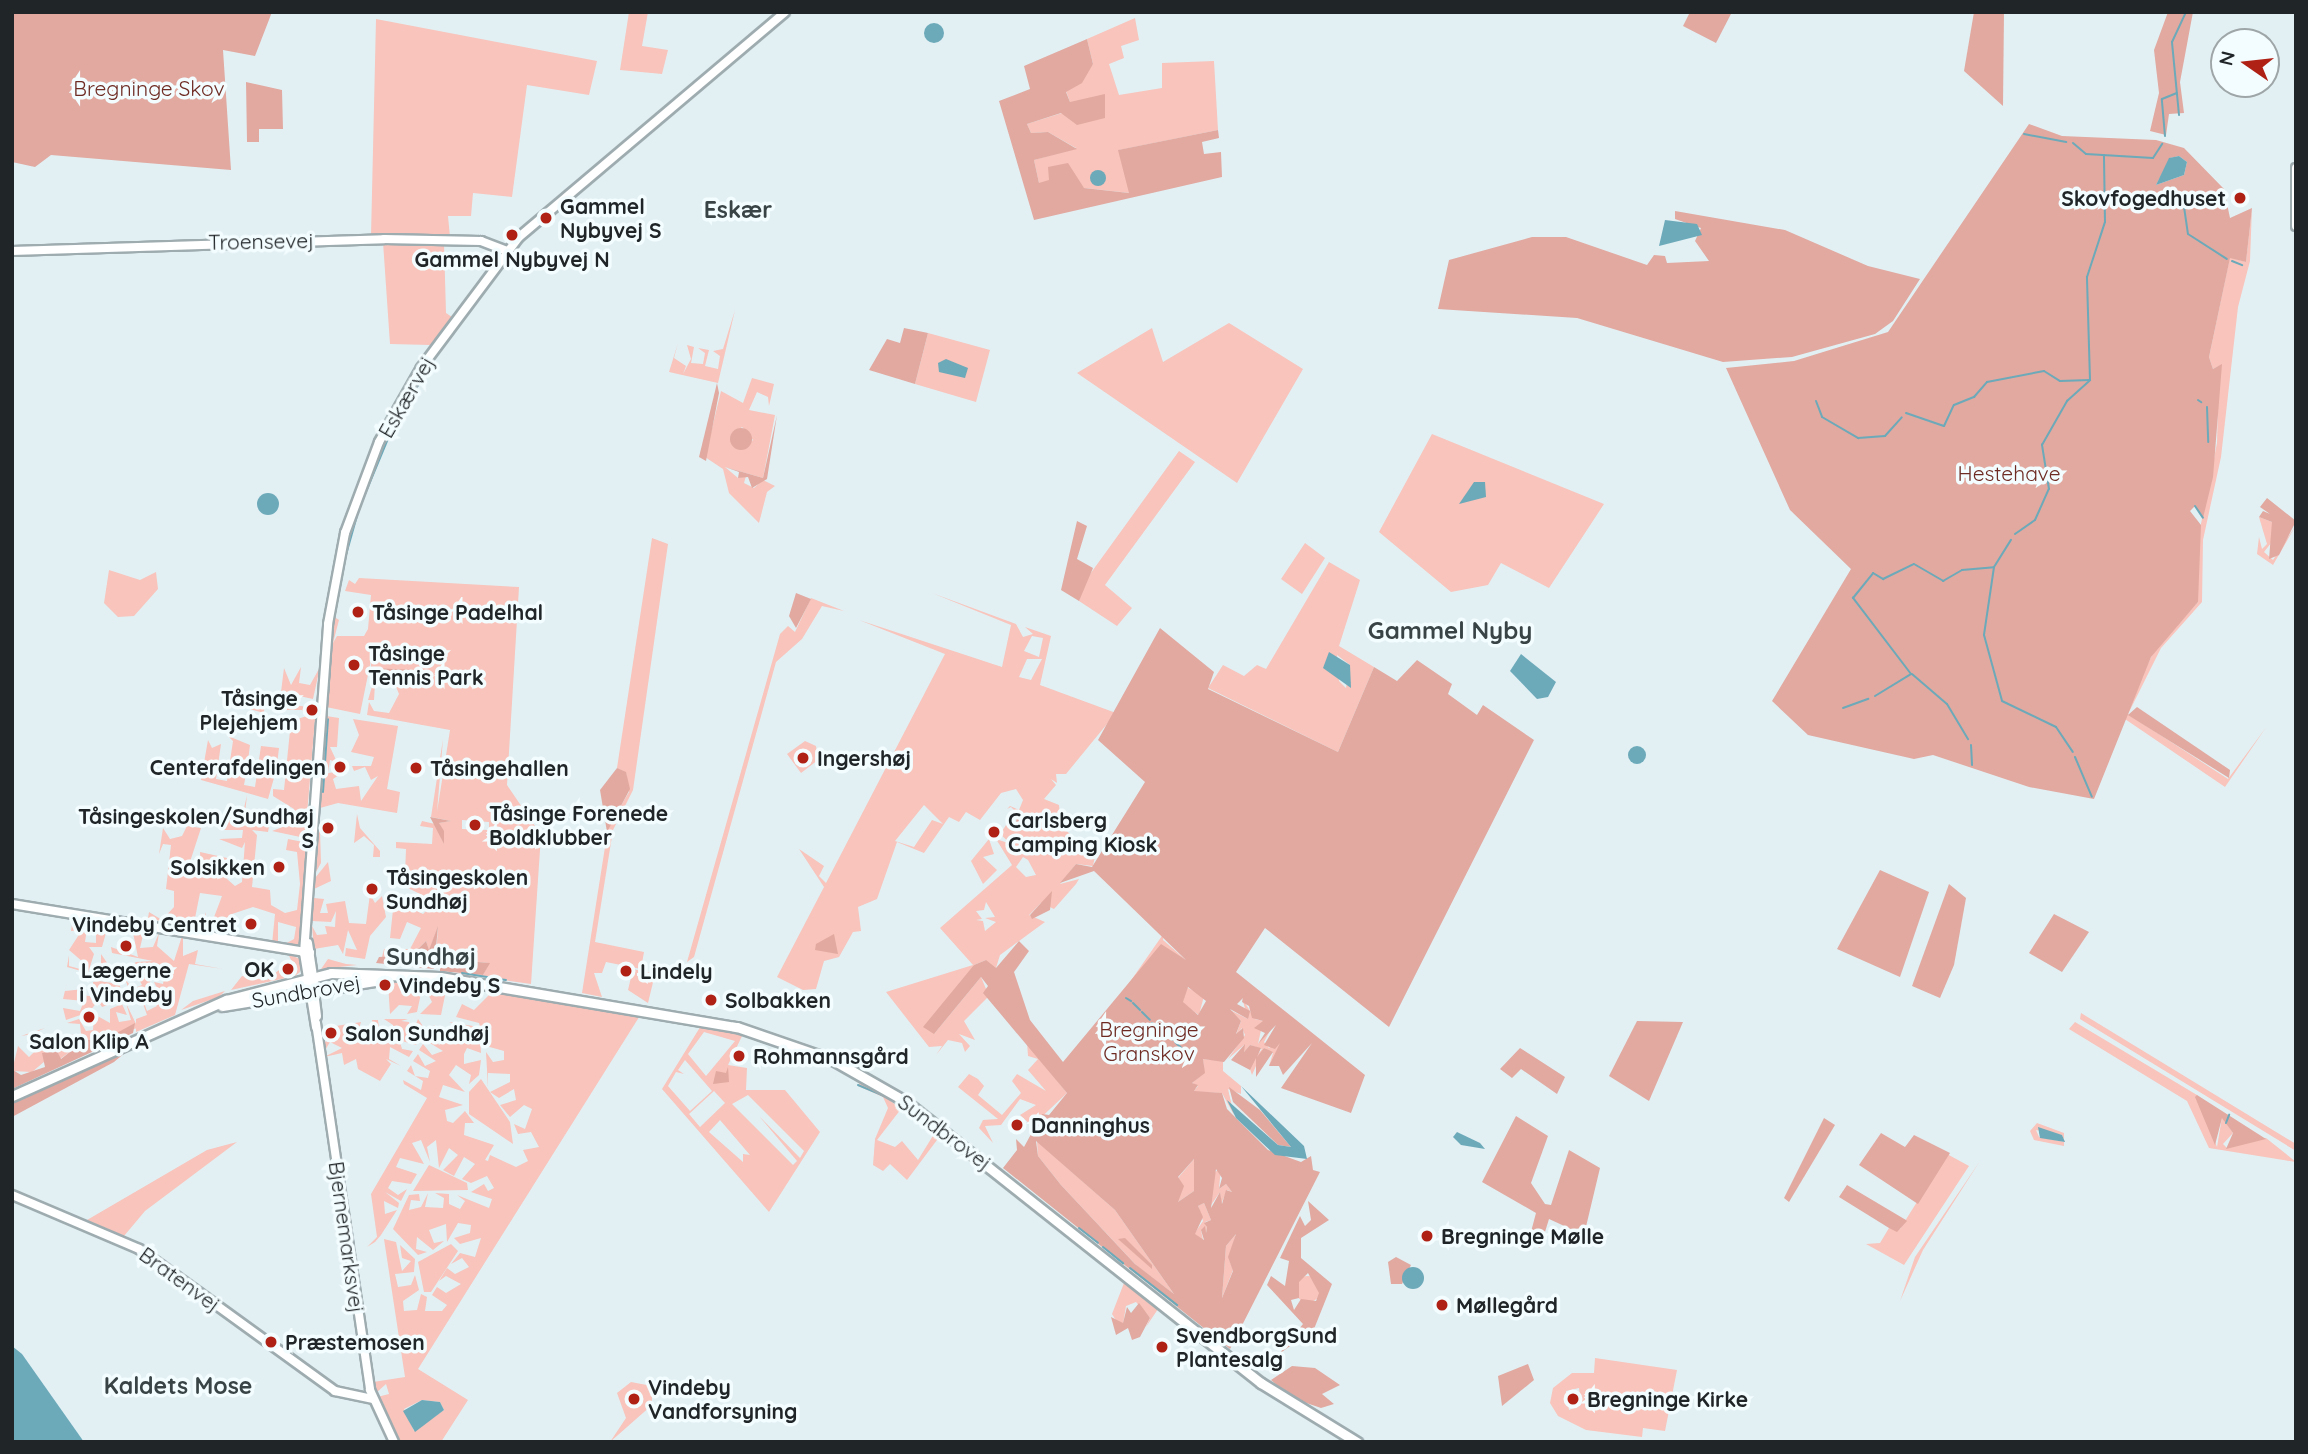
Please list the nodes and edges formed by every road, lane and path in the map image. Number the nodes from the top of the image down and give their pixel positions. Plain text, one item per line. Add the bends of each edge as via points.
1 (785, 12) edge
2 (2296, 168) edge
3 (2296, 226) edge
4 (12, 251) edge
5 (507, 251) junction
6 (12, 904) edge
7 (307, 953) junction
8 (459, 980) junction
9 (311, 983) junction
10 (196, 1013) junction
11 (316, 1021) joint
12 (12, 1096) edge
13 (12, 1195) edge
14 (372, 1399) junction
15 (394, 1442) edge
16 (1357, 1442) edge

1 - 5 street, Eskærvej via 582,179
2 - 3 street
4 - 5 street, Troensevej via 384,239 481,241
5 - 7 street, Eskærvej via 398,404 347,527 327,634
6 - 7 street
7 - 9 street, Eskærvej
8 - 9 main road, Sundbrovej
8 - 9 main road, Sundbrovej via 372,973
8 - 16 main road, Sundbrovej via 726,1025 833,1060 927,1116 1261,1383
9 - 10 main road, Sundbrovej
9 - 10 main road, Sundbrovej
9 - 11 main road
10 - 12 main road, Sundbrovej
11 - 14 street, Bjernemarksvej
13 - 14 street, Bratenvej via 139,1249 339,1394
14 - 15 street, Bjernemarksvej

